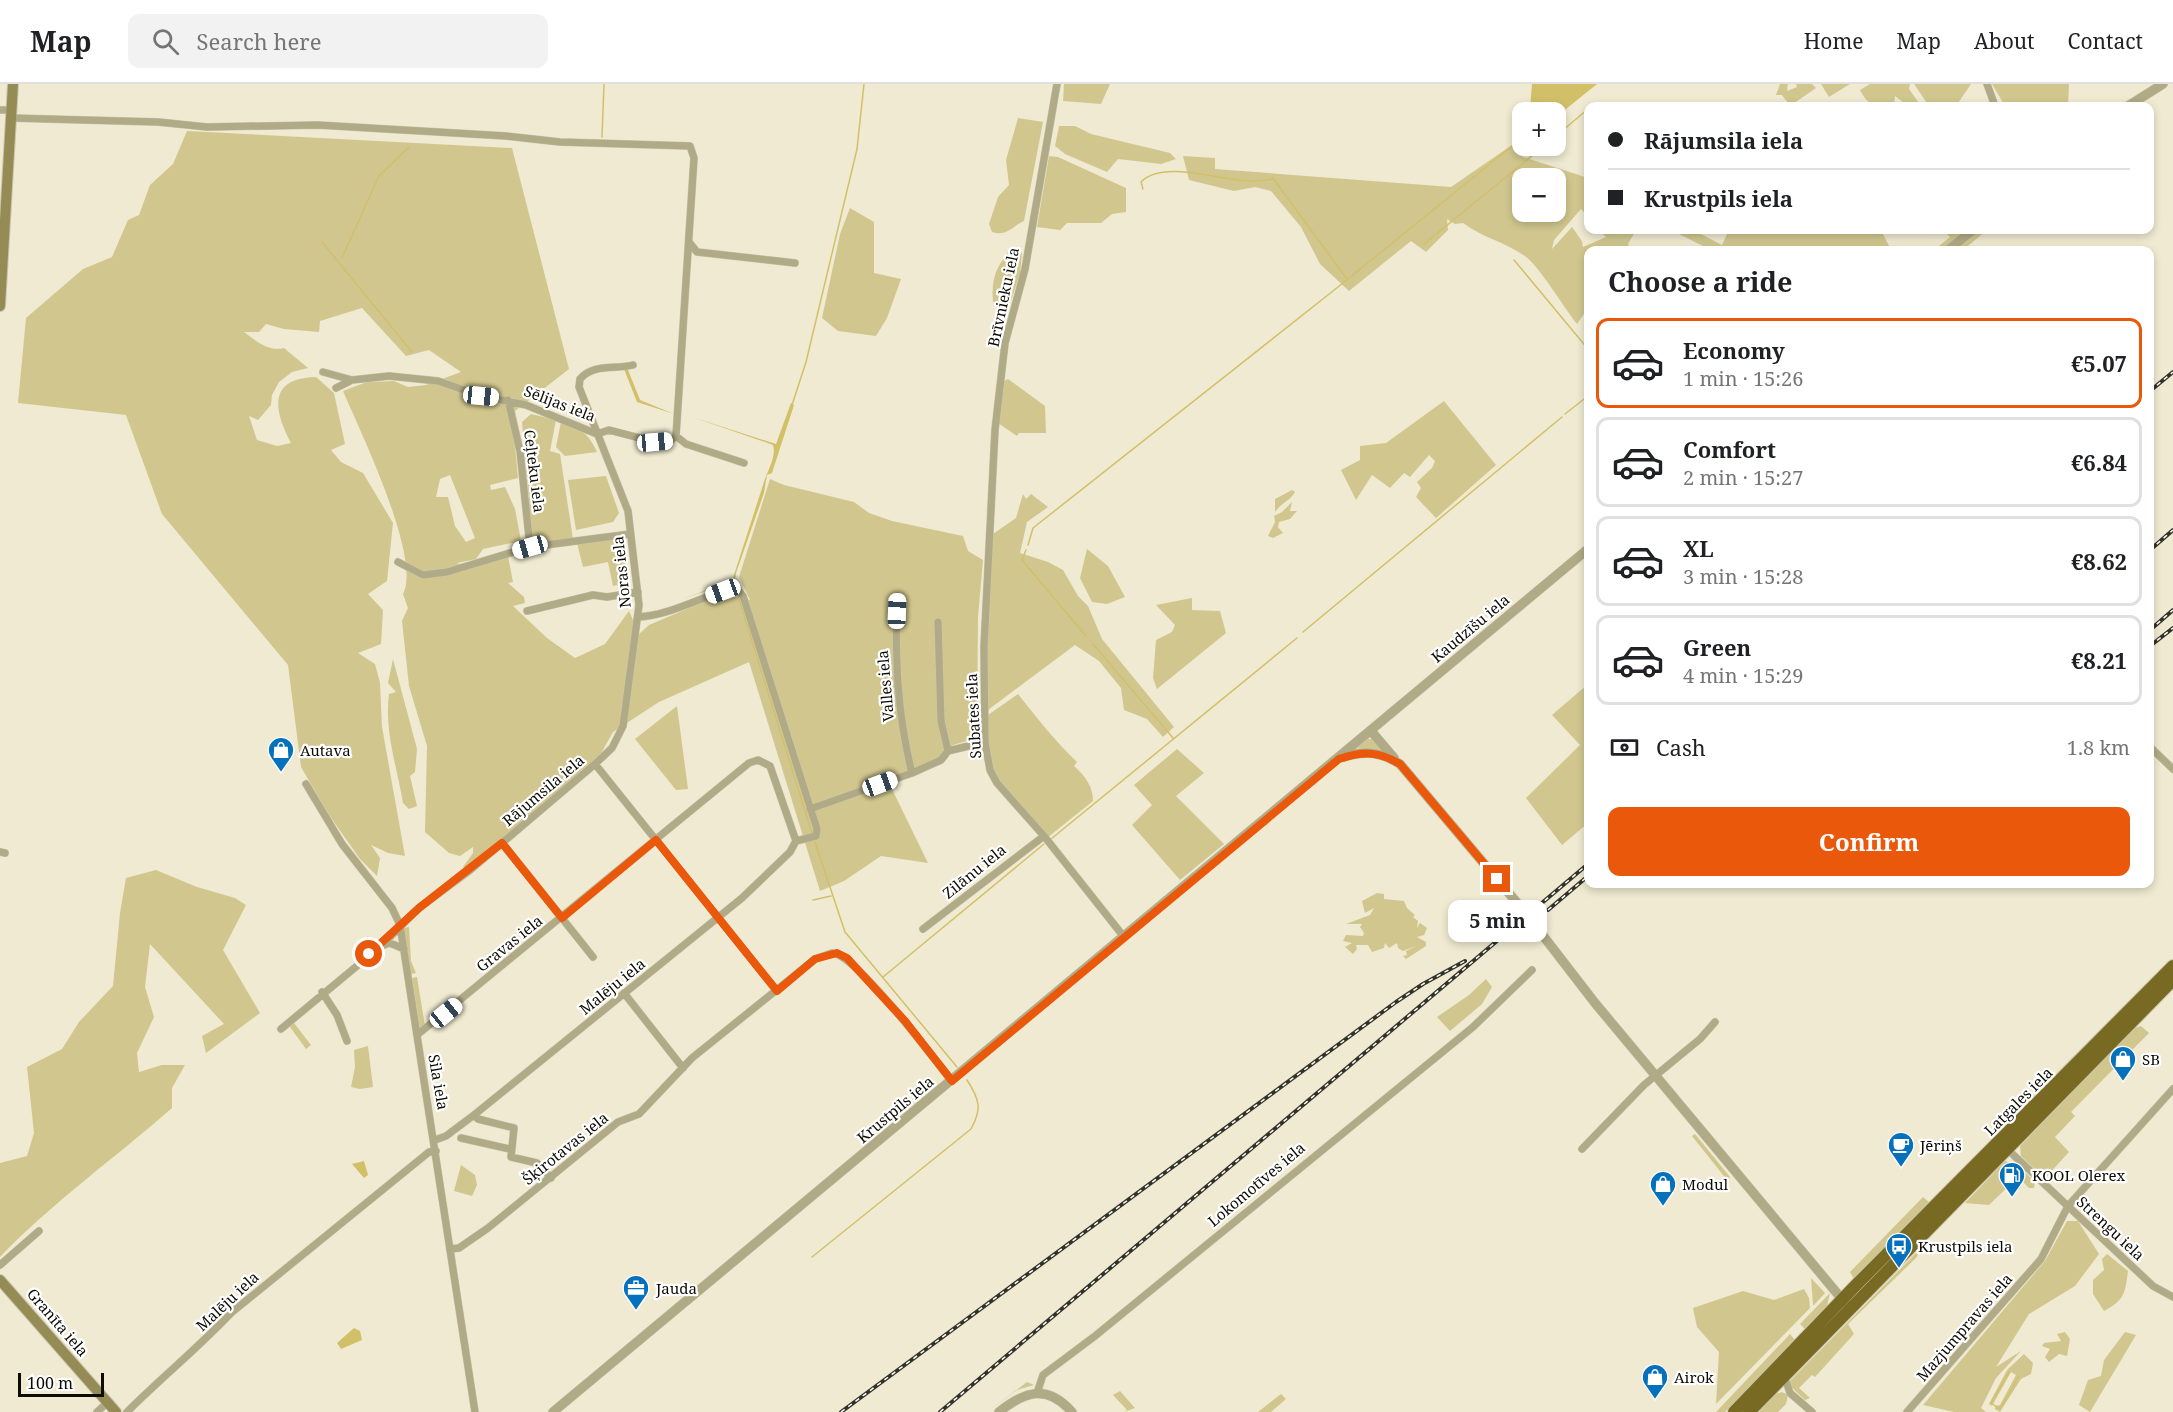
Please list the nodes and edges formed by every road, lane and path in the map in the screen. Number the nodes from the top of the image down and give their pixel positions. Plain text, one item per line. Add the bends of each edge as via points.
1 (13, 84) edge
2 (1057, 84) edge
3 (1987, 84) edge
4 (2163, 84) edge
5 (1994, 102) edge
6 (2134, 102) edge
7 (0, 110) edge
8 (12, 114) junction
9 (1968, 234) edge
10 (687, 240) junction
11 (1953, 246) edge
12 (795, 263) dead end
13 (0, 306) edge
14 (633, 365) dead end
15 (323, 372) dead end
16 (352, 380) junction
17 (336, 388) dead end
18 (508, 400) junction
19 (597, 434) junction
20 (676, 436) junction
21 (744, 463) dead end
22 (991, 519) joint
23 (630, 534) junction
24 (530, 547) junction
25 (1584, 552) edge
26 (398, 562) dead end
27 (638, 592) junction
28 (897, 596) dead end
29 (527, 611) dead end
30 (639, 617) junction
31 (938, 622) dead end
32 (1371, 731) junction
33 (985, 742) junction
34 (612, 748) joint
35 (948, 751) junction
36 (2154, 751) edge
37 (1339, 759) junction
38 (595, 764) junction
39 (1400, 764) junction
40 (2173, 769) edge
41 (912, 772) junction
42 (306, 784) dead end
43 (810, 808) junction
44 (1044, 836) junction
45 (656, 840) junction
46 (796, 841) junction
47 (502, 843) junction
48 (717, 917) junction
49 (562, 918) junction
50 (400, 925) junction
51 (923, 929) dead end
52 (1124, 937) junction
53 (381, 946) junction
54 (404, 949) junction
55 (593, 957) dead end
56 (2173, 966) edge
57 (1532, 970) dead end
58 (2173, 980) edge
59 (777, 991) junction
60 (322, 992) junction
61 (624, 993) junction
62 (1715, 1022) dead end
63 (281, 1029) dead end
64 (417, 1035) junction
65 (347, 1041) dead end
66 (683, 1068) junction
67 (1656, 1077) junction
68 (952, 1081) junction
69 (2173, 1089) edge
70 (474, 1115) junction
71 (461, 1138) dead end
72 (435, 1140) junction
73 (2003, 1145) junction
74 (510, 1149) junction
75 (1582, 1149) dead end
76 (436, 1151) junction
77 (551, 1178) junction
78 (2068, 1206) junction
79 (39, 1231) dead end
80 (450, 1249) junction
81 (0, 1266) edge
82 (0, 1280) edge
83 (2173, 1297) edge
84 (1845, 1304) junction
85 (1784, 1373) junction
86 (1037, 1393) junction
87 (1767, 1393) junction
88 (1790, 1393) junction
89 (108, 1402) junction
90 (97, 1412) edge
91 (116, 1412) edge
92 (127, 1412) edge
93 (475, 1412) edge
94 (554, 1412) edge
95 (999, 1412) edge
96 (1072, 1412) edge
97 (1734, 1412) edge
98 (1749, 1412) edge
99 (1812, 1412) edge
100 (1907, 1412) edge

1 - 8 main road
2 - 22 street, Brīvnieku iela via 1025,269 1005,343 994,442
3 - 5 street
4 - 6 street
7 - 8 street
8 - 10 street via 207,127 318,125 560,142 690,146 694,158
8 - 13 main road
9 - 11 street
10 - 12 street via 697,252
10 - 20 street
14 - 19 street, Noras iela via 617,370 595,369 585,372 580,379
15 - 16 street, Sēlijas iela
16 - 17 street
16 - 18 street, Sēlijas iela via 389,376 438,381 481,396
18 - 19 street, Sēlijas iela
18 - 24 street, Ceļteku iela via 520,451
19 - 20 street, Sēlijas iela via 609,430 655,442
19 - 23 street, Noras iela via 628,511
20 - 21 street via 686,444
22 - 33 street, Subates iela via 984,647
23 - 24 street
23 - 27 street, Noras iela
24 - 26 street via 447,572 423,575
25 - 32 street, Kaudzīšu iela
27 - 29 street via 593,595
27 - 30 street, Noras iela
28 - 41 street, Valles iela via 897,682
30 - 34 street, Noras iela via 623,726
30 - 43 street via 657,616 737,589 743,596
31 - 35 street via 941,721
32 - 37 street, Krustpils iela
32 - 39 street
33 - 35 street
33 - 44 street, Subates iela via 990,770 997,783
34 - 38 street, Rājumsila iela
35 - 41 street via 941,760
36 - 40 street
37 - 39 street, Krustpils iela via 1372,753
37 - 52 street, Krustpils iela
38 - 45 street
38 - 47 street, Rājumsila iela
39 - 67 street, Krustpils iela via 1530,918
41 - 43 street
42 - 50 street, Sila iela via 342,844 392,908
43 - 46 street, Malēju iela via 816,836
44 - 51 street, Zilānu iela
44 - 52 street, Subates iela
45 - 46 street, Gravas iela via 749,763 758,760 770,766
45 - 48 street
45 - 49 street, Gravas iela
46 - 48 street, Malēju iela via 790,852
47 - 49 street
47 - 50 street, Rājumsila iela
48 - 59 street
48 - 61 street, Malēju iela
49 - 55 street
49 - 64 street, Gravas iela
50 - 53 street, Rājumsila iela
50 - 54 street, Sila iela
52 - 68 street, Krustpils iela
53 - 54 street via 390,943
53 - 60 street, Rājumsila iela
54 - 64 street, Sila iela
56 - 73 highway, Latgales iela
57 - 86 street, Lokomotīves iela via 1473,1027 1043,1375
58 - 73 highway, Latgales iela
59 - 66 street, Šķirotavas iela
59 - 68 street, Šķirotavas iela via 815,959 832,953 847,958 905,1021
60 - 63 street, Rājumsila iela
60 - 65 street
61 - 66 street
61 - 70 street, Malēju iela
62 - 67 street
64 - 72 street, Sila iela
66 - 77 street, Šķirotavas iela via 639,1114 610,1128
67 - 75 street
67 - 84 street, Krustpils iela
68 - 94 street, Krustpils iela
69 - 78 street, Mazjumpravas iela
70 - 72 street, Malēju iela
70 - 74 street via 514,1128
71 - 74 street
72 - 76 street, Sila iela
73 - 78 street, Strengu iela
73 - 84 highway, Latgales iela
74 - 77 street via 511,1157 537,1163
76 - 80 street, Sila iela
76 - 92 street, Malēju iela via 429,1152 382,1188 247,1299
77 - 80 street, Šķirotavas iela via 461,1247
78 - 83 street, Strengu iela via 2153,1286
78 - 100 street, Mazjumpravas iela via 2041,1259
79 - 81 street
80 - 93 street, Sila iela
82 - 89 main road, Granīta iela
84 - 85 highway, Latgales iela
84 - 97 highway, Latgales iela
85 - 87 highway, Latgales iela
85 - 88 street
86 - 95 street via 1018,1397
86 - 96 street via 1055,1397
87 - 88 street
87 - 98 highway, Latgales iela
88 - 99 street
89 - 90 street
89 - 91 main road, Granīta iela

